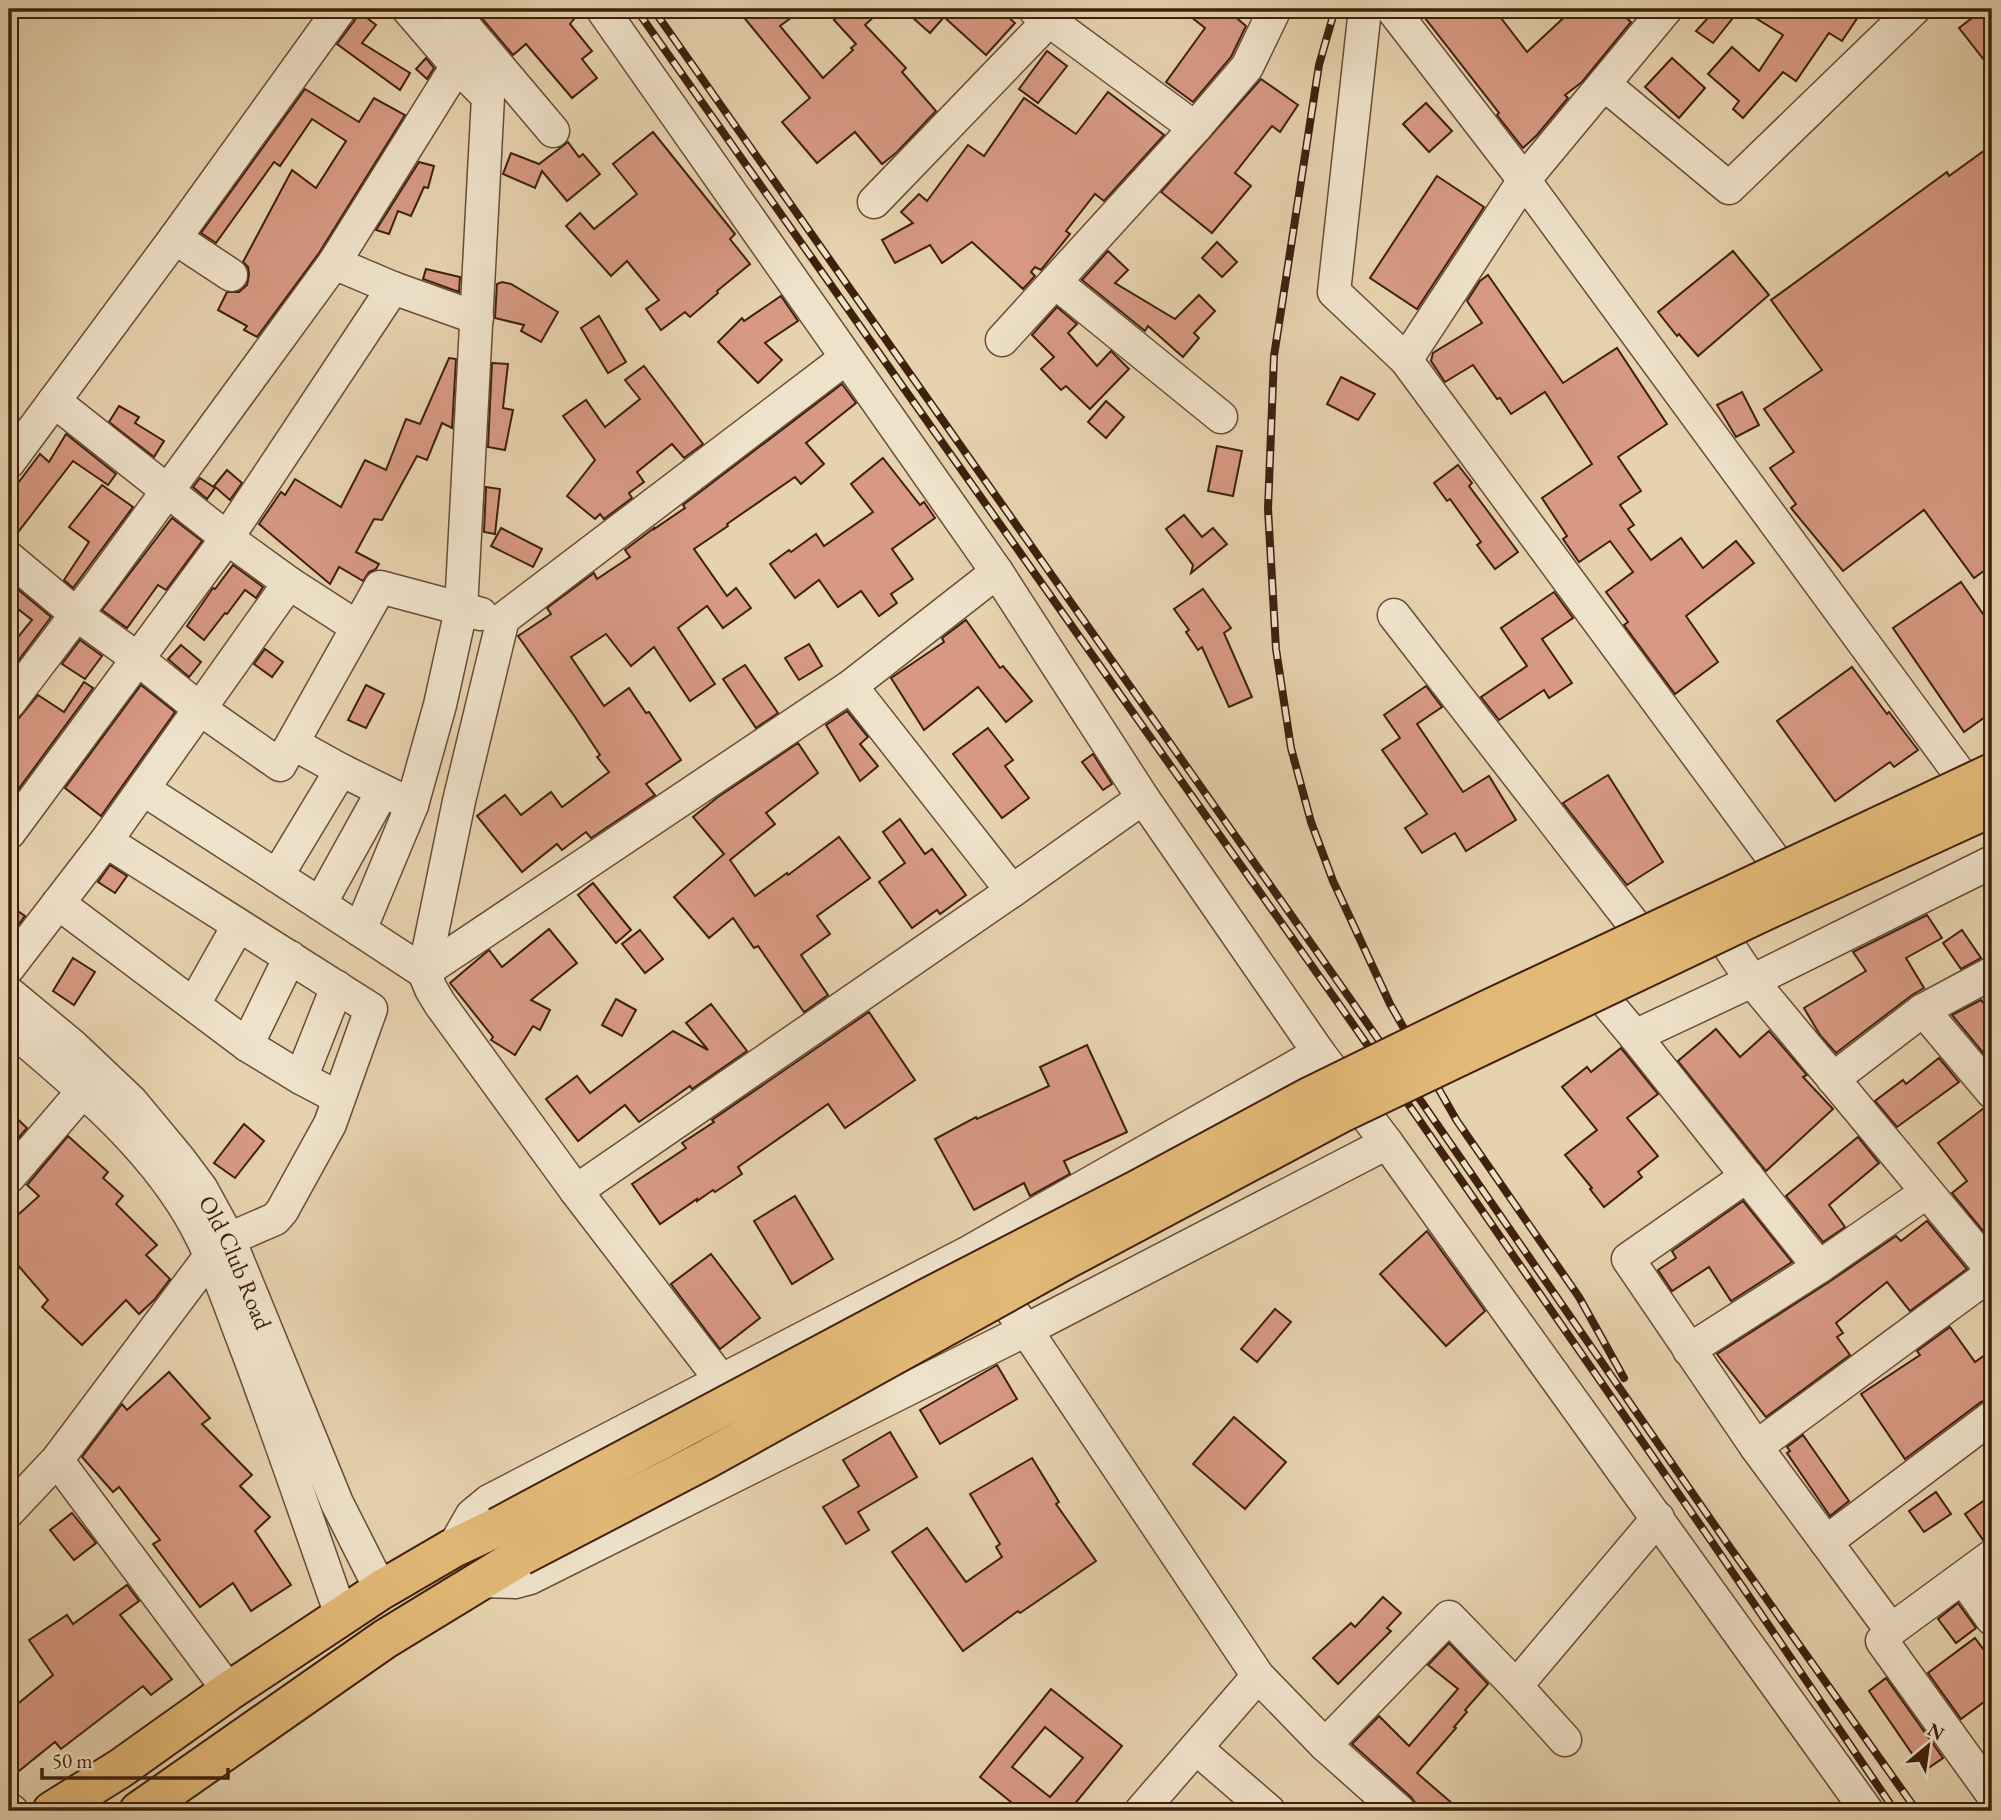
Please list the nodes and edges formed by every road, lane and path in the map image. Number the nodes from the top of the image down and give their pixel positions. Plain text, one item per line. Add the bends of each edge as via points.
1 (340, 9) edge
2 (408, 9) edge
3 (450, 9) edge
4 (602, 9) edge
5 (1275, 9) edge
6 (1365, 9) edge
7 (1392, 9) edge
8 (1666, 9) edge
9 (1914, 9) edge
10 (1048, 13) edge
11 (457, 66) junction
12 (1604, 84) junction
13 (1195, 128) junction
14 (553, 131) dead end
15 (1524, 180) junction
16 (874, 202) dead end
17 (175, 238) junction
18 (334, 262) junction
19 (231, 275) dead end
20 (1055, 282) junction
21 (393, 288) junction
22 (477, 318) junction
23 (1002, 340) dead end
24 (846, 358) junction
25 (1406, 360) junction
26 (54, 401) junction
27 (1221, 417) dead end
28 (9, 462) edge
29 (168, 490) junction
30 (227, 538) junction
31 (9, 558) edge
32 (997, 572) junction
33 (289, 583) junction
34 (461, 610) junction
35 (76, 614) junction
36 (1394, 615) dead end
37 (503, 619) junction
38 (357, 627) junction
39 (138, 659) junction
40 (851, 686) junction
41 (9, 703) edge
42 (200, 709) junction
43 (293, 744) junction
44 (1992, 757) edge
45 (341, 771) junction
46 (1975, 773) edge
47 (142, 789) junction
48 (382, 792) junction
49 (1143, 798) junction
50 (412, 805) junction
51 (1992, 807) edge
52 (9, 833) edge
53 (106, 841) junction
54 (1776, 862) junction
55 (1992, 862) edge
56 (277, 876) junction
57 (1012, 891) junction
58 (1698, 899) junction
59 (58, 903) junction
60 (320, 904) junction
61 (238, 926) junction
62 (1634, 926) junction
63 (360, 930) junction
64 (290, 957) junction
65 (9, 967) edge
66 (424, 972) junction
67 (1992, 973) edge
68 (1752, 981) junction
69 (337, 987) junction
70 (9, 993) edge
71 (194, 1004) junction
72 (1923, 1010) junction
73 (9, 1027) edge
74 (1635, 1036) junction
75 (247, 1045) junction
76 (1319, 1054) junction
77 (301, 1078) junction
78 (1833, 1079) junction
79 (84, 1090) junction
80 (1992, 1092) edge
81 (339, 1098) junction
82 (1387, 1143) junction
83 (1747, 1176) junction
84 (9, 1177) edge
85 (576, 1192) junction
86 (1927, 1192) junction
87 (220, 1247) junction
88 (969, 1252) junction
89 (1819, 1268) junction
90 (1992, 1272) edge
91 (1026, 1329) junction
92 (1689, 1350) junction
93 (721, 1380) junction
94 (1992, 1417) edge
95 (1756, 1447) junction
96 (57, 1460) junction
97 (9, 1511) edge
98 (1658, 1518) junction
99 (509, 1541) junction
100 (1826, 1542) junction
101 (453, 1548) junction
102 (1992, 1556) edge
103 (1963, 1578) junction
104 (477, 1581) junction
105 (380, 1590) junction
106 (341, 1615) junction
107 (1992, 1619) edge
108 (1891, 1630) junction
109 (1258, 1676) junction
110 (1516, 1686) junction
111 (229, 1691) junction
112 (1566, 1740) dead end
113 (1325, 1745) junction
114 (1196, 1748) junction
115 (1992, 1794) edge
116 (52, 1811) edge
117 (139, 1811) edge
118 (1141, 1811) edge
119 (1269, 1811) edge
120 (1399, 1811) edge
121 (1867, 1811) edge

1 - 17 street
2 - 11 street
3 - 14 street
4 - 24 street
5 - 13 street via 1247,67
6 - 25 street via 1334,292
7 - 15 street
8 - 12 street
9 - 12 street via 1729,188
10 - 13 street
10 - 16 street
11 - 18 street
11 - 22 street via 488,97
12 - 15 street
13 - 20 street
15 - 25 street
15 - 46 street
17 - 19 street
17 - 26 street
18 - 21 street
18 - 29 street
20 - 23 street
20 - 27 street
21 - 22 street
21 - 30 street
22 - 34 street
24 - 32 street
24 - 37 street
25 - 54 street
26 - 28 street
26 - 29 street
29 - 30 street
29 - 35 street
30 - 33 street
30 - 39 street
31 - 35 street
32 - 40 street
32 - 49 street
33 - 38 street
33 - 42 street
34 - 37 street
34 - 38 street via 380,587
34 - 50 street
35 - 39 street
35 - 41 street
36 - 62 street
37 - 66 street
38 - 43 street
39 - 42 street
39 - 52 street
40 - 57 street
40 - 66 street
42 - 43 street via 281,765
42 - 47 street
43 - 45 street
44 - 46 street
45 - 48 street
45 - 56 street
46 - 54 street
46 - 99 main road, bridge via 1311,1096 927,1298
47 - 53 street
47 - 56 street
48 - 50 street
48 - 60 street
49 - 57 street
49 - 76 street
50 - 63 street
51 - 99 main road, bridge via 1343,1112 705,1460
53 - 59 street
53 - 61 street
54 - 58 street
55 - 68 street
56 - 60 street
57 - 85 street
58 - 62 street
58 - 68 street
59 - 65 street
59 - 71 street
60 - 63 street
61 - 64 street
61 - 71 street
62 - 74 street via 1566,954
63 - 66 street
64 - 69 street
64 - 75 street
66 - 85 street via 440,1004
67 - 72 street
68 - 74 street
68 - 78 street
69 - 77 street
69 - 81 street via 371,1009
70 - 87 street, Old Club Road via 131,1101 201,1188
71 - 75 street
72 - 78 street
72 - 80 street
73 - 79 street, Old Club Road
74 - 83 street
75 - 77 street
76 - 82 street
76 - 88 street
77 - 81 street
78 - 86 street
79 - 84 street
79 - 87 street, Old Club Road via 137,1145
81 - 87 street via 330,1124 282,1212
82 - 91 street
82 - 98 street
83 - 89 street
83 - 92 street via 1628,1259
85 - 93 street
86 - 89 street
86 - 90 street
87 - 96 street
87 - 105 street, Old Club Road
87 - 106 street, Old Club Road via 268,1406
88 - 91 street
88 - 93 street
89 - 92 street
90 - 95 street
91 - 104 street via 530,1578 515,1583
91 - 109 street
92 - 95 street
93 - 101 street via 489,1501 472,1515
94 - 100 street
95 - 100 street
96 - 97 street
96 - 111 street
98 - 110 street
98 - 121 street
99 - 101 main road
99 - 104 main road
100 - 108 street
101 - 105 main road
102 - 103 street
103 - 107 street
103 - 108 street
104 - 117 main road via 385,1639
105 - 106 main road
106 - 111 main road
108 - 115 street via 1882,1641
109 - 113 street
109 - 114 street
110 - 112 street
110 - 113 street via 1449,1617
111 - 116 main road
113 - 120 street
114 - 118 street
114 - 119 street

